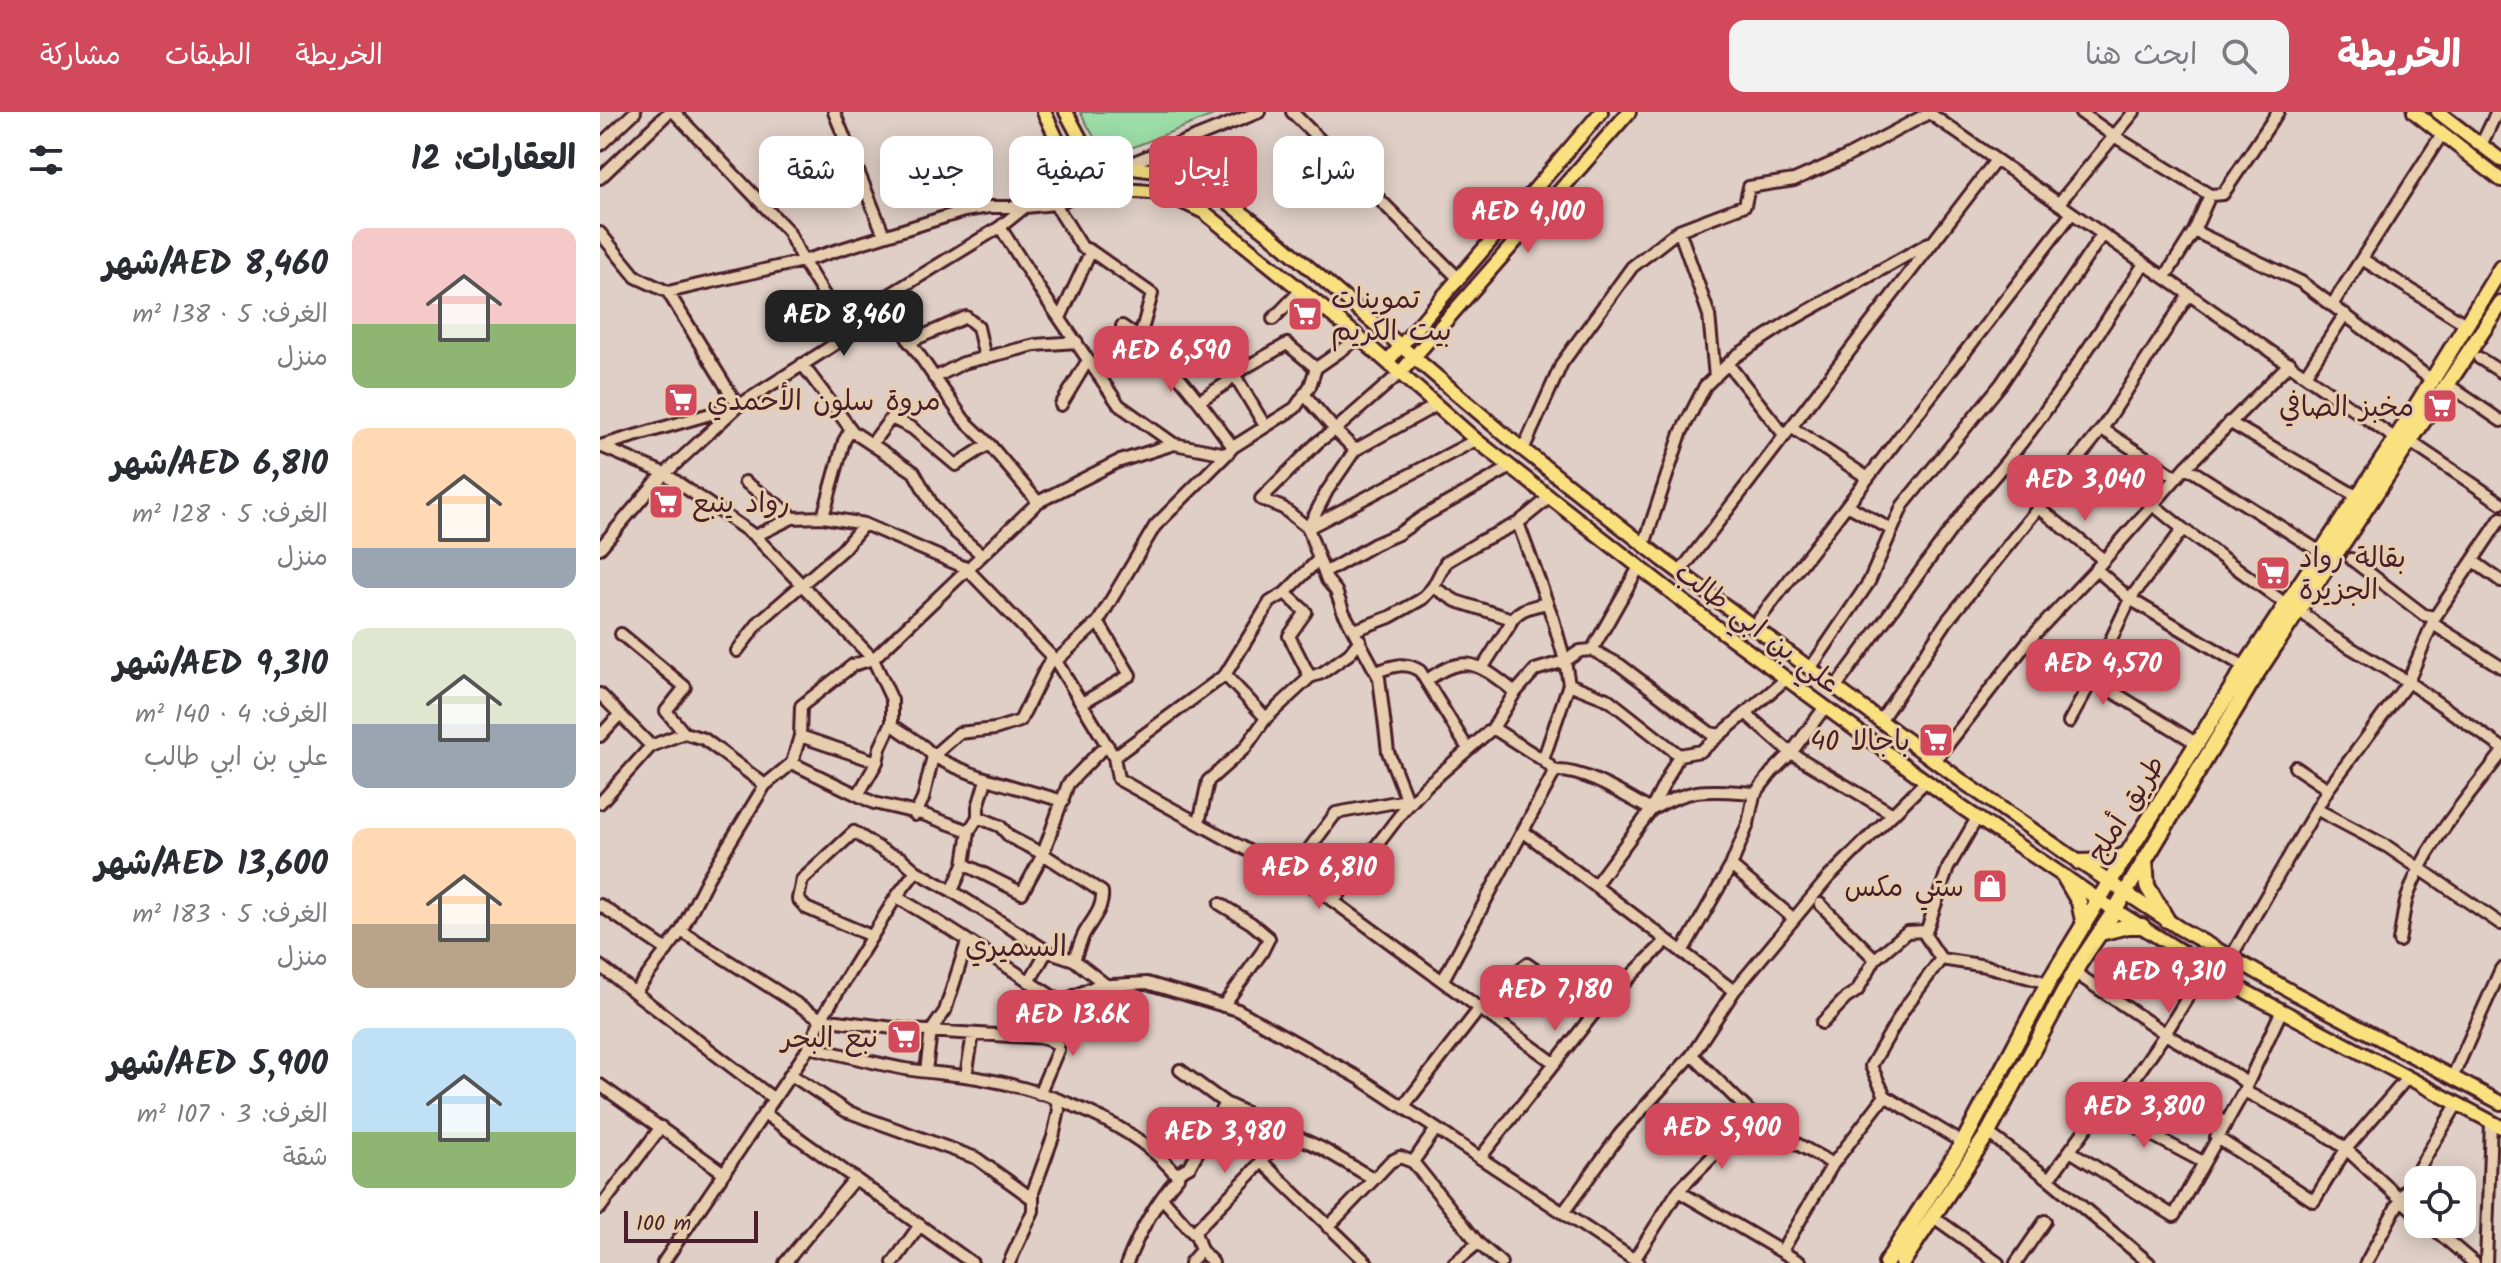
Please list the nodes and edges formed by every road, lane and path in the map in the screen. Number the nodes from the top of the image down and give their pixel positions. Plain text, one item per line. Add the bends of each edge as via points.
1 (635, 112) edge
2 (672, 112) edge
3 (834, 112) edge
4 (1044, 112) edge
5 (1066, 112) edge
6 (1259, 112) edge
7 (1292, 112) edge
8 (1601, 112) edge
9 (1629, 112) edge
10 (2080, 112) edge
11 (2134, 112) edge
12 (2278, 112) edge
13 (2414, 112) edge
14 (2438, 112) edge
15 (2497, 112) edge
16 (2442, 134) junction
17 (1057, 136) edge
18 (1080, 136) edge
19 (2114, 136) junction
20 (600, 145) edge
21 (2481, 145) junction
22 (1996, 160) junction
23 (2501, 160) edge
24 (1133, 162) edge
25 (1133, 169) edge
26 (600, 178) edge
27 (2501, 180) edge
28 (1133, 191) edge
29 (2210, 195) junction
30 (2059, 203) junction
31 (1009, 207) edge
32 (1024, 208) edge
33 (1058, 208) edge
34 (2072, 213) junction
35 (1000, 227) junction
36 (1679, 230) junction
37 (2194, 231) junction
38 (600, 233) edge
39 (884, 235) junction
40 (2102, 235) junction
41 (1935, 239) junction
42 (1091, 251) junction
43 (2362, 259) junction
44 (803, 261) junction
45 (2144, 264) junction
46 (2501, 268) edge
47 (2165, 277) junction
48 (1458, 278) junction
49 (1301, 290) junction
50 (668, 292) junction
51 (2189, 294) junction
52 (881, 300) junction
53 (2501, 303) edge
54 (2332, 305) junction
55 (2345, 314) junction
56 (1060, 318) junction
57 (1273, 319) dead end
58 (2467, 325) junction
59 (1122, 326) dead end
60 (849, 335) junction
61 (1140, 337) junction
62 (1359, 338) junction
63 (909, 342) junction
64 (1077, 342) junction
65 (1400, 346) junction
66 (1414, 357) junction
67 (985, 358) junction
68 (2479, 358) dead end
69 (1088, 360) junction
70 (1387, 362) junction
71 (2290, 363) junction
72 (802, 364) junction
73 (1728, 364) junction
74 (1316, 368) junction
75 (2501, 372) edge
76 (1234, 374) junction
77 (1399, 374) junction
78 (2306, 374) junction
79 (1715, 377) junction
80 (934, 378) junction
81 (2432, 380) junction
82 (2447, 384) junction
83 (1304, 394) junction
84 (1199, 401) junction
85 (1061, 405) dead end
86 (738, 406) junction
87 (1435, 406) junction
88 (2501, 421) edge
89 (2229, 422) junction
90 (1265, 426) junction
91 (851, 429) junction
92 (2102, 429) junction
93 (1335, 430) junction
94 (1788, 431) junction
95 (1476, 440) junction
96 (2403, 440) junction
97 (873, 442) dead end
98 (989, 444) junction
99 (1174, 444) junction
100 (600, 446) edge
101 (1230, 450) junction
102 (1355, 450) junction
103 (1523, 450) junction
104 (1511, 467) junction
105 (2186, 467) junction
106 (664, 473) junction
107 (2176, 477) junction
108 (1868, 478) junction
109 (745, 482) dead end
110 (1550, 497) junction
111 (2358, 497) junction
112 (1038, 502) junction
113 (2501, 503) edge
114 (2152, 504) junction
115 (1847, 505) junction
116 (2038, 507) junction
117 (823, 517) junction
118 (792, 518) junction
119 (2501, 518) edge
120 (1518, 523) junction
121 (864, 524) junction
122 (1308, 528) junction
123 (2183, 529) junction
124 (1892, 530) junction
125 (755, 536) junction
126 (1644, 545) junction
127 (600, 548) edge
128 (2322, 553) junction
129 (981, 554) junction
130 (1319, 559) junction
131 (2351, 559) dead end
132 (2473, 561) junction
133 (2099, 566) junction
134 (1639, 567) junction
135 (966, 568) junction
136 (1326, 572) junction
137 (1680, 572) junction
138 (2501, 581) edge
139 (803, 584) junction
140 (1433, 587) junction
141 (1285, 593) junction
142 (2130, 599) junction
143 (1547, 603) junction
144 (2293, 607) junction
145 (1512, 619) junction
146 (2434, 620) junction
147 (1098, 622) junction
148 (1753, 627) junction
149 (621, 634) dead end
150 (1357, 635) junction
151 (2029, 640) junction
152 (1592, 650) junction
153 (737, 651) dead end
154 (873, 659) junction
155 (1053, 660) junction
156 (1565, 661) junction
157 (1483, 667) junction
158 (2245, 667) junction
159 (2501, 667) edge
160 (1810, 669) junction
161 (1376, 672) junction
162 (1225, 675) junction
163 (1310, 677) junction
164 (1786, 679) junction
165 (2092, 680) junction
166 (1426, 681) junction
167 (2408, 682) junction
168 (1569, 684) junction
169 (1835, 688) junction
170 (600, 694) edge
171 (1514, 694) junction
172 (1082, 703) junction
173 (1825, 707) junction
174 (620, 714) junction
175 (1266, 718) junction
176 (1751, 718) dead end
177 (1880, 721) junction
178 (2069, 722) dead end
179 (891, 724) junction
180 (1493, 728) junction
181 (684, 733) junction
182 (1720, 735) junction
183 (600, 736) edge
184 (800, 736) junction
185 (2196, 743) junction
186 (651, 746) junction
187 (1108, 746) junction
188 (2501, 747) edge
189 (1468, 749) junction
190 (1791, 753) junction
191 (2501, 754) edge
192 (1679, 755) junction
193 (933, 756) junction
194 (1114, 757) junction
195 (1543, 760) junction
196 (1935, 761) junction
197 (877, 762) junction
198 (792, 763) junction
199 (2295, 767) dead end
200 (1555, 771) junction
201 (986, 780) junction
202 (1926, 781) junction
203 (765, 785) junction
204 (2328, 789) junction
205 (1756, 793) junction
206 (858, 795) junction
207 (1063, 801) junction
208 (600, 803) edge
209 (1405, 806) junction
210 (1651, 810) junction
211 (2318, 810) junction
212 (1893, 814) junction
213 (915, 815) junction
214 (978, 817) junction
215 (1977, 818) junction
216 (1199, 823) junction
217 (969, 831) junction
218 (1524, 832) junction
219 (2130, 853) junction
220 (1043, 854) junction
221 (2145, 860) junction
222 (2079, 862) junction
223 (964, 864) junction
224 (1731, 866) junction
225 (2420, 868) junction
226 (916, 871) junction
227 (1291, 873) junction
228 (2065, 878) junction
229 (2109, 883) junction
230 (1595, 885) junction
231 (952, 891) junction
232 (2125, 893) junction
233 (896, 897) junction
234 (2099, 900) junction
235 (1334, 901) junction
236 (1220, 904) dead end
237 (1820, 904) dead end
238 (600, 905) edge
239 (2115, 910) junction
240 (1794, 919) junction
241 (2167, 920) junction
242 (2501, 924) edge
243 (2084, 925) junction
244 (2142, 926) junction
245 (681, 931) junction
246 (1926, 931) junction
247 (2100, 933) junction
248 (871, 936) junction
249 (1667, 940) junction
250 (2399, 941) dead end
251 (967, 942) junction
252 (667, 950) junction
253 (1047, 951) junction
254 (1682, 952) junction
255 (2231, 957) junction
256 (1875, 959) junction
257 (1941, 959) junction
258 (1074, 960) junction
259 (600, 966) edge
260 (2206, 967) junction
261 (2501, 969) edge
262 (2074, 972) junction
263 (1443, 980) junction
264 (1029, 982) junction
265 (2048, 983) junction
266 (1106, 985) junction
267 (1734, 991) junction
268 (635, 992) junction
269 (1061, 1002) junction
270 (1223, 1006) junction
271 (1483, 1010) junction
272 (1595, 1012) junction
273 (2281, 1012) junction
274 (821, 1019) junction
275 (1822, 1023) dead end
276 (931, 1031) junction
277 (973, 1034) junction
278 (2165, 1034) junction
279 (1046, 1038) junction
280 (809, 1047) junction
281 (1692, 1055) junction
282 (1553, 1062) junction
283 (1180, 1070) dead end
284 (926, 1071) junction
285 (790, 1074) junction
286 (966, 1076) junction
287 (2453, 1076) junction
288 (2407, 1078) junction
289 (600, 1085) edge
290 (2130, 1085) junction
291 (2246, 1088) junction
292 (1039, 1094) junction
293 (1885, 1096) junction
294 (774, 1099) junction
295 (1056, 1100) junction
296 (1225, 1103) junction
297 (2501, 1103) edge
298 (2457, 1104) junction
299 (1403, 1107) junction
300 (2101, 1108) junction
301 (764, 1113) junction
302 (2226, 1122) junction
303 (1763, 1125) junction
304 (2496, 1125) edge
305 (661, 1127) junction
306 (1436, 1129) junction
307 (1287, 1131) junction
308 (1988, 1133) junction
309 (2216, 1137) junction
310 (1963, 1143) junction
311 (2346, 1149) junction
312 (2070, 1151) junction
313 (1480, 1158) junction
314 (1261, 1161) junction
315 (1413, 1162) junction
316 (2203, 1162) junction
317 (1833, 1164) junction
318 (724, 1173) junction
319 (1176, 1174) junction
320 (855, 1178) junction
321 (1374, 1179) junction
322 (2049, 1179) junction
323 (1678, 1191) junction
324 (1033, 1199) junction
325 (1163, 1199) junction
326 (2400, 1200) junction
327 (2404, 1203) edge
328 (601, 1205) edge
329 (1563, 1213) junction
330 (1932, 1216) junction
331 (2045, 1221) dead end
332 (920, 1225) junction
333 (1328, 1227) junction
334 (1193, 1233) junction
335 (2445, 1238) edge
336 (1478, 1243) junction
337 (1201, 1250) junction
338 (1782, 1251) junction
339 (2374, 1252) junction
340 (1636, 1262) edge
341 (663, 1263) edge
342 (785, 1263) edge
343 (893, 1263) edge
344 (972, 1263) edge
345 (1009, 1263) edge
346 (1127, 1263) edge
347 (1190, 1263) edge
348 (1213, 1263) edge
349 (1367, 1263) edge
350 (1454, 1263) edge
351 (1501, 1263) edge
352 (1801, 1263) edge
353 (1886, 1263) edge
354 (1902, 1263) edge
355 (1998, 1263) edge
356 (2016, 1263) edge
357 (2149, 1263) edge
358 (2366, 1263) edge
359 (2384, 1263) edge
360 (2474, 1263) edge
361 (2486, 1263) edge

1 - 20 street
2 - 26 street
2 - 44 street via 788,231
3 - 39 street
4 - 17 main road
5 - 18 main road, علي بن ابي طالب
6 - 24 street
7 - 48 street
8 - 48 main road
9 - 66 main road
10 - 19 street
11 - 19 street
12 - 29 street via 2223,194
13 - 16 main road
14 - 21 main road
15 - 21 street
16 - 27 main road
16 - 43 street
19 - 29 street
19 - 30 street
21 - 23 main road
22 - 30 street
22 - 36 street via 1929,113 1794,180 1749,187 1745,205
22 - 41 street
25 - 65 main road, علي بن ابي طالب via 1166,172 1219,195
28 - 49 main road, علي بن ابي طالب via 1157,193 1204,212
29 - 37 street
30 - 34 street
31 - 39 street via 964,211
32 - 35 street
33 - 42 street via 1082,247
34 - 40 street
34 - 108 street
35 - 52 street
35 - 56 street
36 - 79 street via 1709,315
36 - 103 street via 1632,267 1562,363
37 - 47 street
37 - 54 street via 2301,282
38 - 50 street via 636,277
39 - 44 street
40 - 45 street
40 - 124 street via 2001,384 1903,505
41 - 73 street via 1788,322
41 - 94 street
42 - 56 street
42 - 61 street via 1152,294
43 - 54 street
43 - 58 street
44 - 50 street
44 - 60 street
45 - 47 street
45 - 169 street via 2041,414
46 - 58 highway, طريق أملج
47 - 51 street
48 - 65 main road
49 - 57 street
49 - 62 main road, علي بن ابي طالب
50 - 86 street
51 - 71 street
51 - 92 street
52 - 60 street
52 - 63 street
53 - 82 highway, طريق أملج
54 - 55 street
55 - 78 street
55 - 81 street
56 - 64 street
58 - 81 highway, طريق أملج
59 - 61 street
60 - 72 street
61 - 84 street
62 - 70 main road, علي بن ابي طالب
62 - 74 street
63 - 67 street via 966,317 978,327
63 - 80 street
64 - 67 street via 1035,345
64 - 69 street
65 - 66 main road, علي بن ابي طالب
65 - 70 main road
66 - 77 main road
66 - 103 main road, علي بن ابي طالب
67 - 80 street
68 - 75 street
69 - 85 street
69 - 99 street via 1119,405
70 - 77 main road, علي بن ابي طالب
71 - 78 street
71 - 89 street
72 - 86 street
72 - 91 street
73 - 79 street
73 - 94 street
74 - 76 street via 1287,344
74 - 83 street
76 - 84 street
76 - 90 street
77 - 87 main road, علي بن ابي طالب
77 - 93 street
78 - 96 street
79 - 126 street via 1681,433
80 - 98 street
81 - 96 highway, طريق أملج
82 - 88 street
82 - 96 highway, طريق أملج
83 - 90 street via 1295,408
83 - 93 street
84 - 101 street
86 - 100 street
86 - 106 street
87 - 95 main road, علي بن ابي طالب
87 - 102 street
89 - 105 street
89 - 111 street
90 - 101 street
91 - 117 street
91 - 129 street via 914,472 932,504
92 - 107 street
92 - 116 street
93 - 102 street
93 - 122 street via 1261,499
94 - 108 street
94 - 137 street
95 - 104 main road, علي بن ابي طالب
95 - 122 street
96 - 111 highway, طريق أملج
96 - 113 street
96 - 144 highway, طريق أملج
97 - 98 street via 891,418 912,428 956,465
98 - 112 street
99 - 101 street
99 - 112 street via 1117,462
100 - 106 street
101 - 147 street via 1155,526
102 - 122 street
103 - 126 main road, علي بن ابي طالب
104 - 110 main road, علي بن ابي طالب
104 - 136 street
105 - 107 street
105 - 128 street
106 - 125 street
106 - 127 street
107 - 114 street
108 - 115 street
109 - 118 street
110 - 120 street
110 - 134 main road, علي بن ابي طالب
111 - 128 highway, طريق أملج
112 - 129 street
114 - 123 street
114 - 133 street
115 - 124 street
115 - 148 street
116 - 133 street via 2099,556
116 - 177 street via 1947,621
117 - 118 street
117 - 121 street
118 - 125 street
119 - 132 street
120 - 140 street via 1446,562
120 - 143 street
121 - 135 street
121 - 139 street
122 - 130 street
123 - 142 street
123 - 144 street
124 - 160 street via 1869,582
125 - 139 street
126 - 137 main road, علي بن ابي طالب
128 - 144 highway, طريق أملج
129 - 135 street
130 - 136 street
130 - 141 street
131 - 146 street
132 - 138 street
132 - 146 street
133 - 142 street
133 - 151 street
134 - 152 street
134 - 164 main road, علي بن ابي طالب
135 - 154 street
135 - 155 street
136 - 150 street
137 - 148 main road, علي بن ابي طالب
139 - 153 street via 760,621
139 - 154 street
140 - 145 street via 1456,601
140 - 150 street via 1422,599
141 - 162 street via 1270,602
141 - 163 street via 1306,612 1289,636
142 - 158 street
142 - 165 street
143 - 145 street via 1524,608
143 - 156 street
144 - 158 highway, طريق أملج
144 - 167 street
144 - 221 highway, طريق أملج
145 - 157 street
146 - 159 street
146 - 167 street
147 - 155 street
147 - 172 street via 1130,675
148 - 160 main road, علي بن ابي طالب
149 - 181 street via 685,687 666,711
150 - 161 street
150 - 163 street via 1349,654
151 - 165 street
151 - 196 street
152 - 156 street
152 - 182 street
154 - 179 street via 892,700
154 - 184 street via 853,665 801,706
155 - 172 street
155 - 193 street via 1020,721 959,733
156 - 168 street
156 - 171 street via 1535,670
157 - 166 street via 1459,663
157 - 171 street
158 - 185 highway, طريق أملج
160 - 169 main road, علي بن ابي طالب
161 - 166 street via 1410,665
161 - 209 street via 1388,752
162 - 175 street
162 - 194 street
163 - 175 street
164 - 173 main road, علي بن ابي طالب
164 - 182 street
165 - 178 street
165 - 185 street
166 - 189 street
167 - 188 street
167 - 204 street
168 - 192 street via 1609,700
168 - 195 street
169 - 177 main road, علي بن ابي طالب
170 - 174 street
171 - 180 street
172 - 187 street
173 - 190 street
173 - 202 main road, علي بن ابي طالب
174 - 183 street
174 - 186 street
175 - 216 street via 1245,748 1208,781
176 - 190 street
177 - 196 main road, علي بن ابي طالب
179 - 193 street
179 - 197 street
180 - 189 street
180 - 195 street
181 - 186 street
181 - 203 street via 714,745
182 - 192 street via 1701,751
184 - 197 street
184 - 198 street
185 - 219 highway, طريق أملج
186 - 208 street
187 - 194 street
187 - 207 street via 1068,784
189 - 209 street
190 - 205 street
190 - 212 street
191 - 225 street
192 - 210 street
193 - 201 street
193 - 213 street
194 - 216 street via 1118,779
195 - 200 street
196 - 222 main road, علي بن ابي طالب
197 - 206 street
198 - 203 street
198 - 206 street
199 - 204 street
200 - 210 street via 1581,776
200 - 218 street
201 - 207 street
201 - 214 street
202 - 212 street
202 - 215 main road, علي بن ابي طالب
203 - 245 street
204 - 211 street
205 - 210 street via 1701,790 1675,796
205 - 224 street
206 - 213 street
207 - 220 street
209 - 227 street via 1336,813
209 - 235 street
210 - 230 street
211 - 225 street
211 - 255 street
212 - 240 street
213 - 217 street
214 - 217 street
214 - 220 street
215 - 228 main road, علي بن ابي طالب
215 - 246 street via 1948,868
216 - 227 street
217 - 223 street
218 - 230 street
218 - 263 street
219 - 222 highway via 2112,861
219 - 229 highway, طريق أملج
220 - 223 street via 1022,893
220 - 258 street via 1102,892
221 - 232 highway, طريق أملج
221 - 241 highway via 2147,886
222 - 229 main road, علي بن ابي طالب
223 - 231 street
224 - 240 street
224 - 254 street
225 - 242 street
225 - 250 street
226 - 231 street
226 - 233 street
226 - 248 street via 854,832 802,880 798,899 806,908
227 - 235 street
228 - 234 main road, علي بن ابي طالب
228 - 243 highway
229 - 232 main road, علي بن ابي طالب
229 - 234 highway, طريق أملج
230 - 249 street
231 - 253 street
232 - 239 highway, طريق أملج
232 - 241 main road, علي بن ابي طالب
233 - 248 street
233 - 251 street
234 - 239 main road, علي بن ابي طالب
234 - 243 highway, طريق أملج
235 - 263 street
236 - 270 street via 1269,938
237 - 256 street
238 - 252 street
239 - 244 main road, علي بن ابي طالب
239 - 247 highway, طريق أملج
240 - 267 street
241 - 255 main road, علي بن ابي طالب
243 - 265 highway, طريق أملج
244 - 247 highway
244 - 260 main road, علي بن ابي طالب
245 - 252 street
245 - 274 street
246 - 256 street via 1907,932
246 - 257 street
247 - 262 highway, طريق أملج
248 - 274 street
249 - 254 street
249 - 272 street
251 - 264 street
251 - 276 street via 945,1011
252 - 268 street
253 - 258 street
253 - 264 street
254 - 267 street
255 - 287 main road, علي بن ابي طالب
256 - 275 street via 1857,991
257 - 265 street
257 - 293 street via 1871,1066
258 - 266 street
259 - 268 street
260 - 273 main road, علي بن ابي طالب
260 - 278 street
261 - 287 street
262 - 278 street
262 - 308 highway, طريق أملج
263 - 271 street
264 - 269 street
265 - 310 highway, طريق أملج
266 - 269 street
266 - 270 street via 1147,983
267 - 281 street
268 - 294 street
269 - 279 street
270 - 299 street
271 - 272 street via 1527,964
271 - 282 street
271 - 299 street
272 - 282 street
273 - 288 main road, علي بن ابي طالب
273 - 291 street
274 - 276 street
274 - 280 street
276 - 277 street
276 - 284 street
277 - 279 street
277 - 286 street
278 - 290 street
278 - 291 street via 2237,1076
279 - 292 street via 1058,1050
280 - 284 street
280 - 285 street
281 - 303 street
281 - 329 street via 1620,1134
282 - 313 street
283 - 296 street
284 - 286 street
285 - 294 street
285 - 324 street via 846,1111 976,1158
286 - 292 street
287 - 297 main road, علي بن ابي طالب
288 - 298 main road, علي بن ابي طالب
288 - 311 street
289 - 305 street
290 - 300 street
290 - 302 street
291 - 302 street
291 - 311 street
292 - 295 street
293 - 310 street
293 - 317 street
294 - 301 street
295 - 319 street via 1130,1133
295 - 324 street via 1053,1137
296 - 307 street
296 - 319 street via 1190,1166
298 - 304 main road, علي بن ابي طالب
298 - 326 street
299 - 306 street
300 - 312 street
300 - 316 street
301 - 318 street
301 - 320 street
302 - 309 street
303 - 317 street
303 - 323 street via 1735,1134
304 - 361 street
305 - 318 street
305 - 328 street
306 - 313 street
306 - 315 street
307 - 314 street
307 - 321 street
308 - 322 street
308 - 330 highway, طريق أملج
309 - 311 street via 2314,1201
309 - 316 street
310 - 353 highway, طريق أملج
311 - 326 street
312 - 316 street via 2174,1216
312 - 322 street
313 - 329 street
314 - 333 street
314 - 334 street
315 - 321 street via 1400,1157
315 - 336 street
317 - 338 street
318 - 341 street
319 - 325 street
320 - 332 street
320 - 342 street
321 - 333 street
322 - 357 street
323 - 338 street
323 - 340 street
324 - 345 street via 1033,1211
325 - 334 street
325 - 346 street via 1146,1219
326 - 327 street
326 - 339 street
329 - 340 street
330 - 354 highway, طريق أملج
330 - 355 street
331 - 356 street
332 - 343 street
332 - 344 street
333 - 349 street
334 - 337 street
335 - 360 street
336 - 350 street
336 - 351 street
337 - 347 street
337 - 348 street
338 - 352 street
339 - 358 street
339 - 359 street

